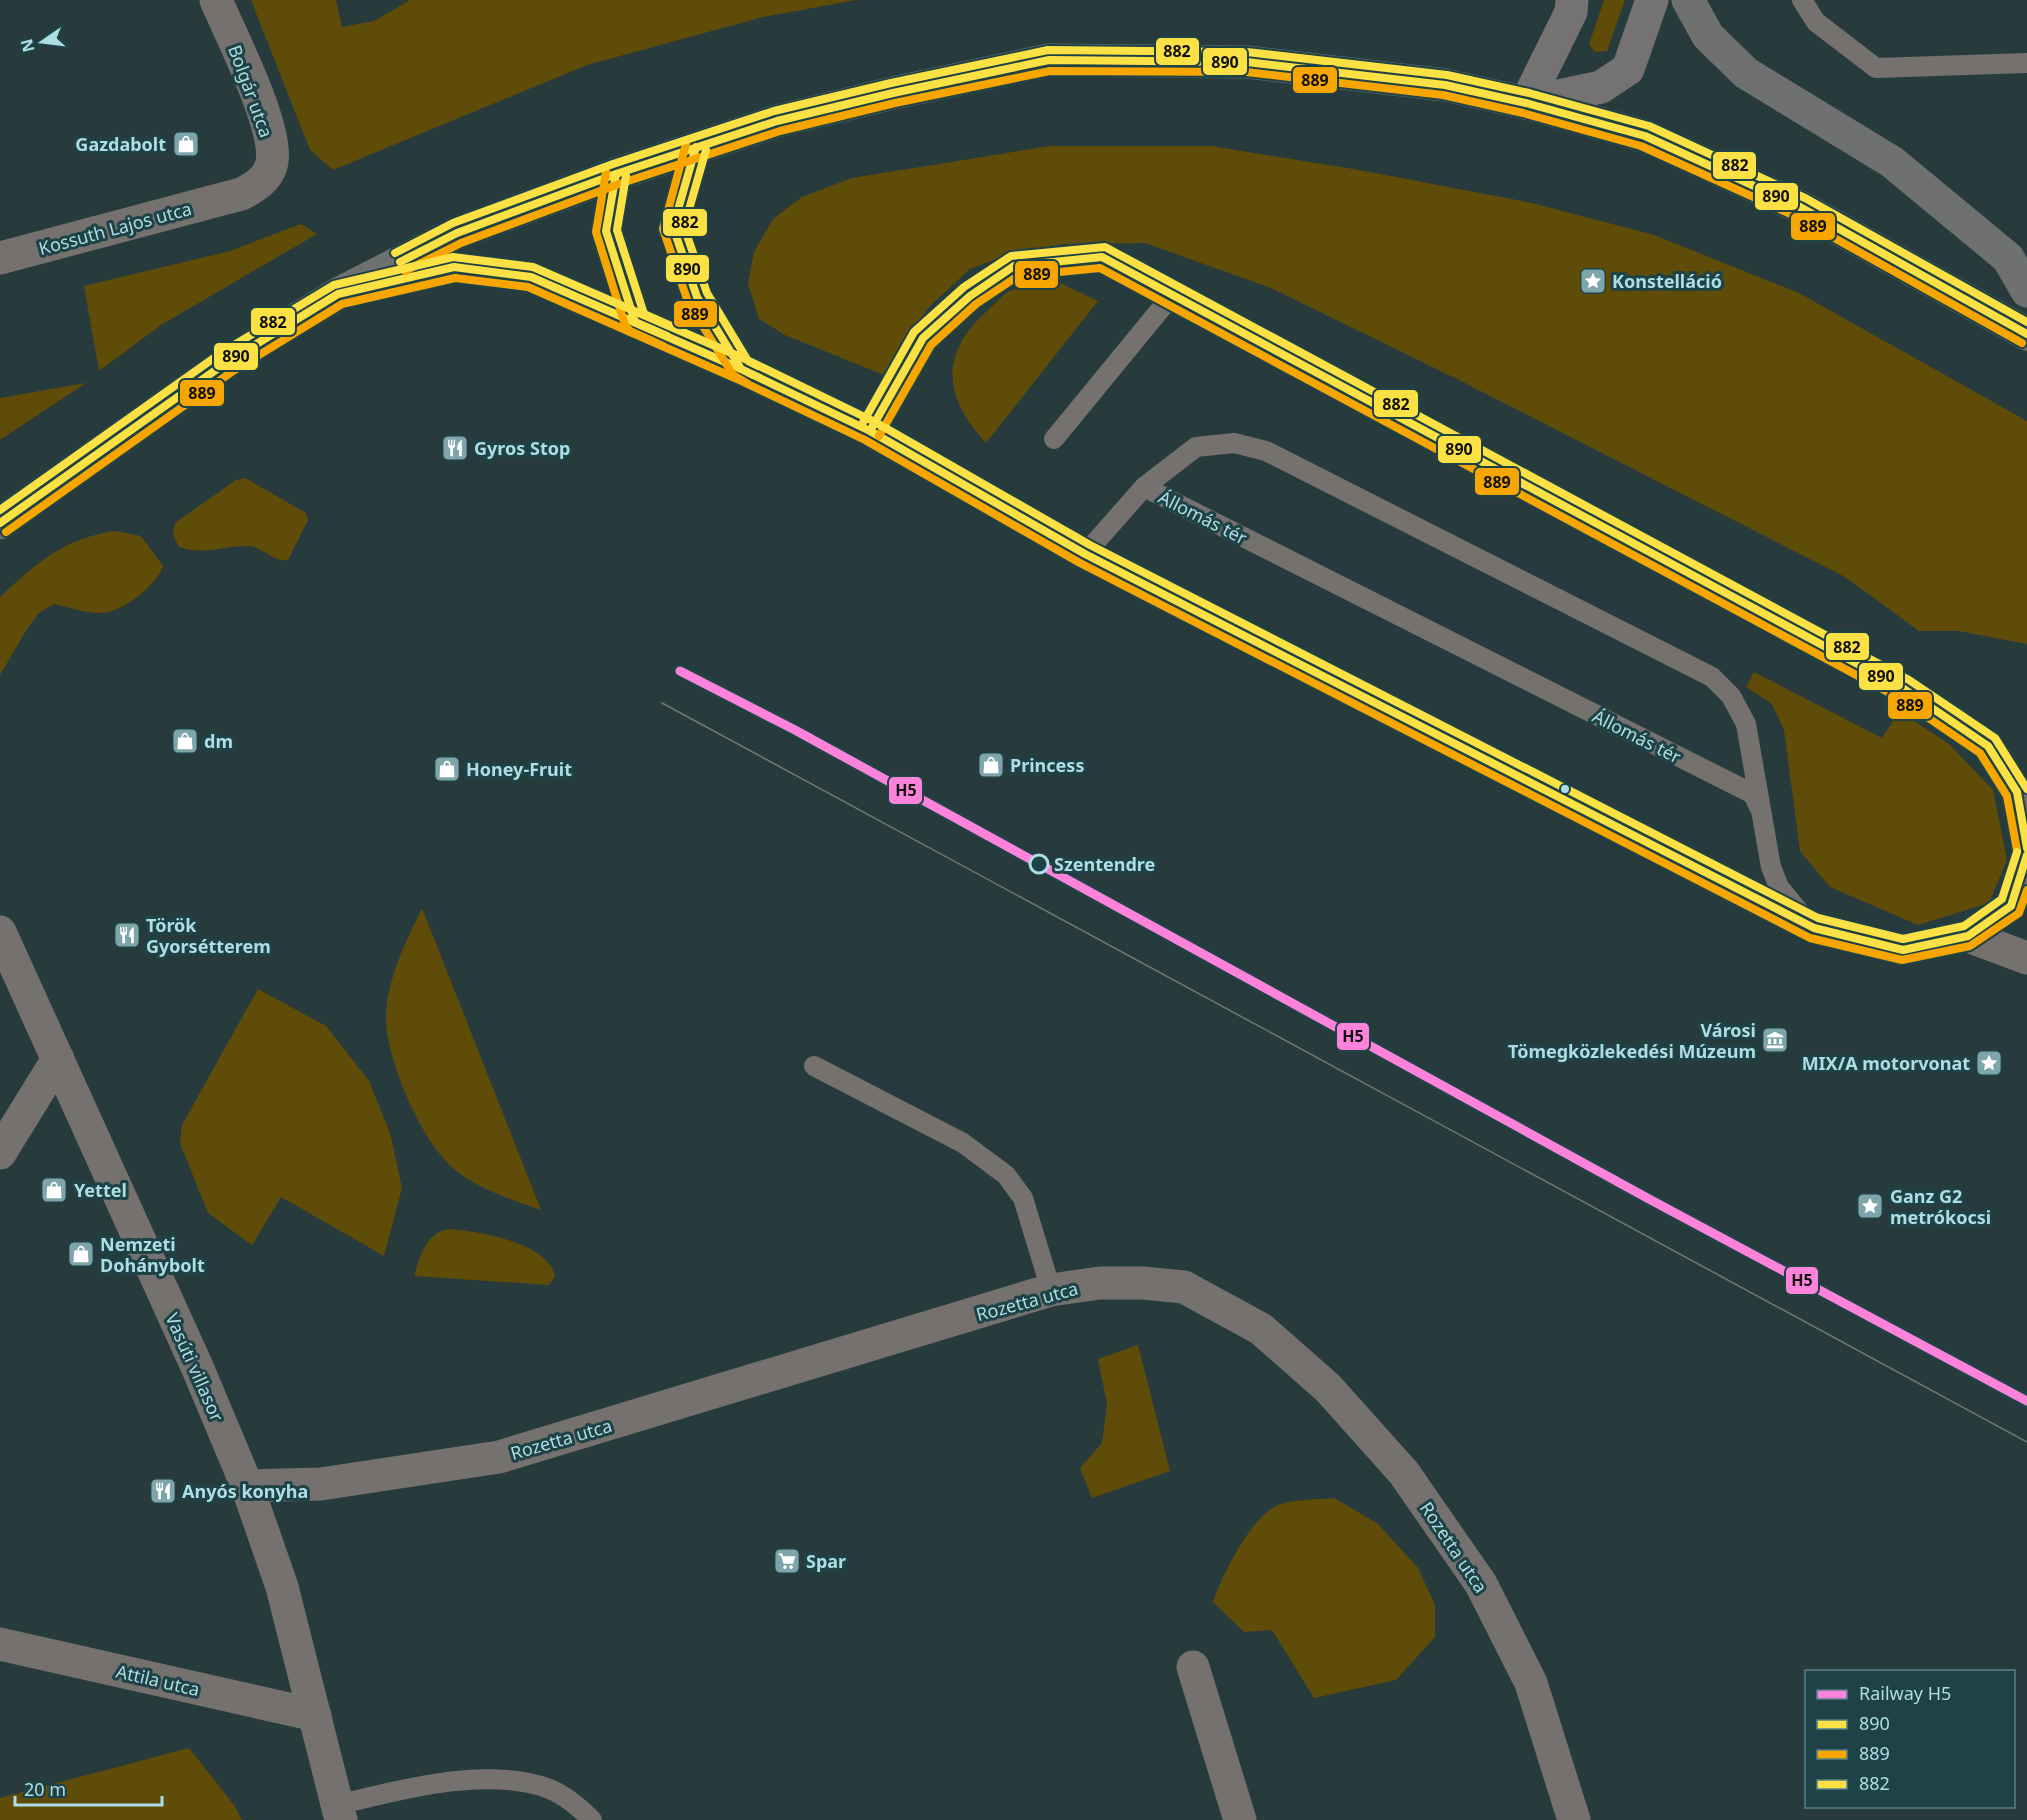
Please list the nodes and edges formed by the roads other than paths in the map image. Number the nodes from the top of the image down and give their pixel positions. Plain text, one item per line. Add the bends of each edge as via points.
1 (216, 0) edge
2 (1572, 0) edge
3 (1652, 0) edge
4 (1688, 0) edge
5 (1802, 0) edge
6 (2027, 63) edge
7 (1526, 103) junction
8 (696, 147) junction
9 (616, 174) junction
10 (229, 198) joint
11 (0, 258) edge
12 (2027, 291) edge
13 (338, 294) junction
14 (1173, 294) junction
15 (635, 322) junction
16 (2027, 334) edge
17 (741, 369) junction
18 (870, 431) junction
19 (1054, 440) dead end
20 (1144, 487) junction
21 (0, 523) edge
22 (1085, 554) junction
23 (1761, 815) junction
24 (2027, 848) edge
25 (2027, 855) edge
26 (1814, 928) junction
27 (0, 932) edge
28 (1968, 936) junction
29 (2027, 958) edge
30 (58, 1059) junction
31 (814, 1066) dead end
32 (0, 1153) edge
33 (1051, 1290) junction
34 (247, 1486) junction
35 (0, 1644) edge
36 (1193, 1667) dead end
37 (315, 1715) junction
38 (339, 1813) edge
39 (592, 1820) edge
40 (1240, 1820) edge
41 (1574, 1820) edge

1 - 10 street, Bolgár utca via 267,124 272,148 272,163 256,187
2 - 7 street via 1570,12
3 - 7 street via 1628,69 1601,87
4 - 12 main road via 1708,36 1746,73 1892,162 2008,258
5 - 6 lane via 1816,22 1876,68
7 - 8 main road via 1445,84 1247,62 1049,60 823,110
7 - 16 main road via 1645,136 1800,207
8 - 9 main road
8 - 17 lane via 673,227 697,297
9 - 13 main road via 457,233
9 - 15 lane via 606,231
10 - 11 street, Kossuth Lajos utca
13 - 15 lane via 454,267 531,277
13 - 21 main road via 227,362
14 - 18 lane via 1102,257 1014,266 970,296 923,338
14 - 19 lane
14 - 24 lane via 1904,689 1988,746 2017,792
15 - 17 lane
17 - 18 lane
18 - 22 lane
20 - 22 lane
20 - 23 lane, Állomás tér via 1753,794
20 - 23 lane, Állomás tér via 1196,447 1234,443 1266,451 1712,677 1731,696 1746,724
22 - 26 lane
23 - 26 lane, Állomás tér via 1779,887
25 - 28 lane via 2011,906
26 - 28 lane via 1903,950
27 - 30 street, Vasúti villasor
28 - 29 street
30 - 32 street
30 - 34 street, Vasúti villasor
31 - 33 lane via 963,1143 1006,1175 1023,1198
33 - 34 street, Rozetta utca via 499,1457 321,1484
33 - 41 street, Rozetta utca via 1100,1283 1184,1287 1261,1329 1328,1388 1404,1473 1481,1584 1531,1683
34 - 37 street, Vasúti villasor via 282,1587
35 - 37 street, Attila utca
36 - 40 street
37 - 38 street, Vasúti villasor
38 - 39 lane via 424,1784 512,1780 549,1788

